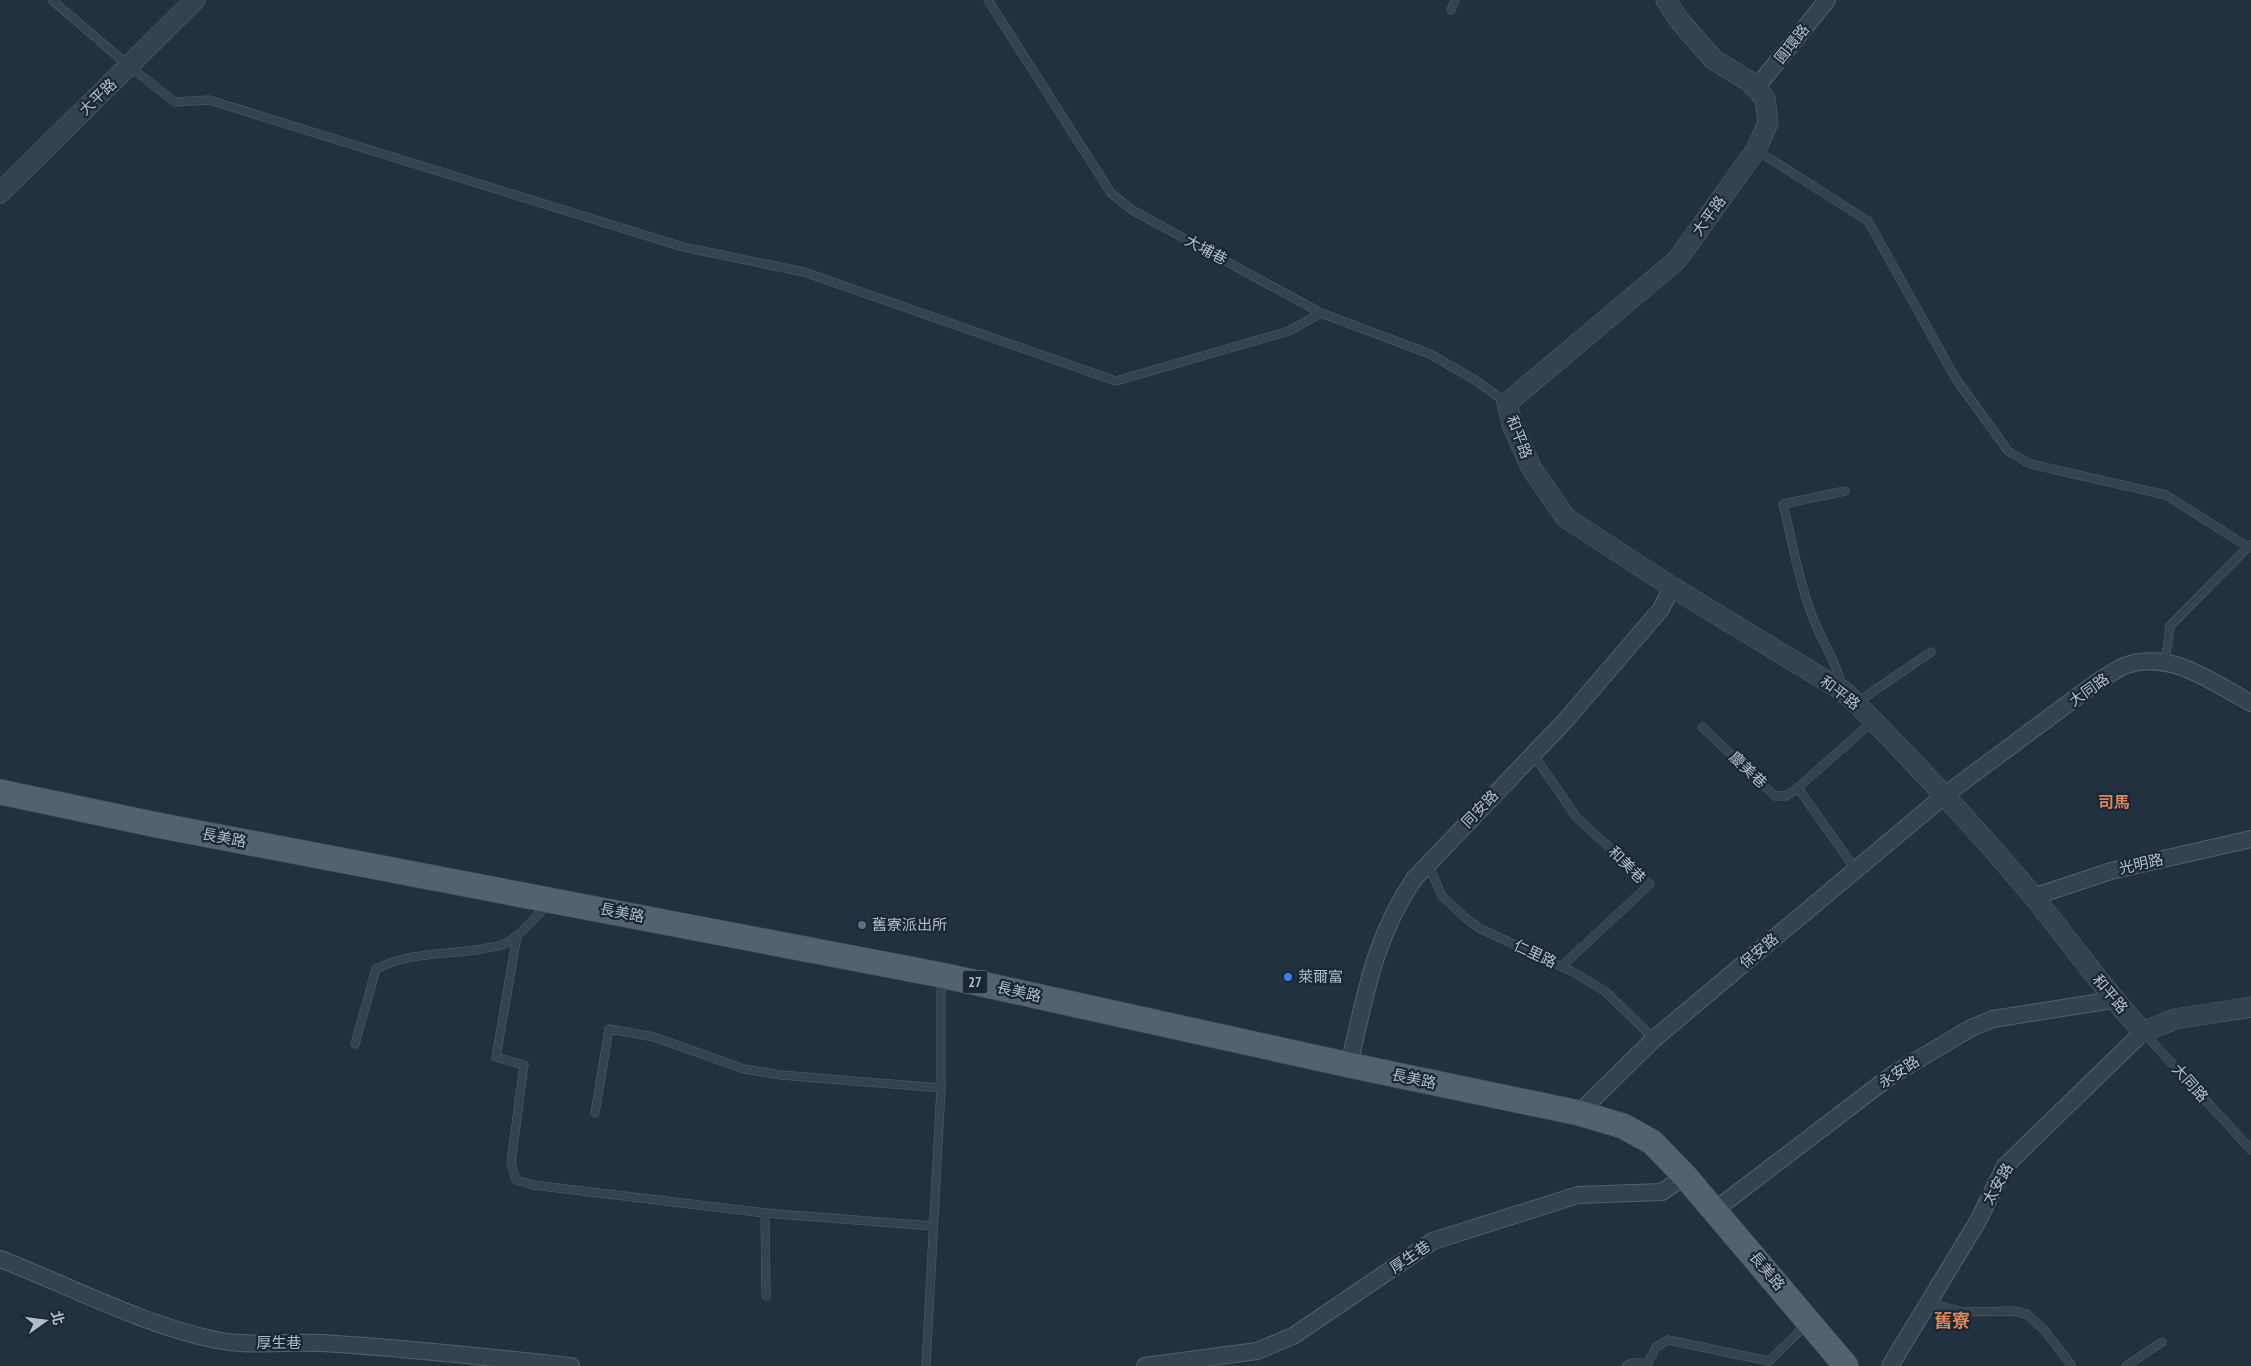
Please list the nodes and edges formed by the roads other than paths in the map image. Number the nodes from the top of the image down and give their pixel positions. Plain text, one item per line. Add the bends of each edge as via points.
1 (52, 0) edge
2 (195, 0) edge
3 (988, 0) edge
4 (1454, 0) edge
5 (1666, 0) edge
6 (1828, 0) edge
7 (1451, 10) dead end
8 (129, 66) junction
9 (1756, 88) junction
10 (1756, 150) junction
11 (0, 193) edge
12 (1321, 313) junction
13 (1508, 403) junction
14 (1846, 491) dead end
15 (2249, 545) edge
16 (1672, 587) junction
17 (1931, 652) dead end
18 (2165, 662) junction
19 (1850, 697) junction
20 (2251, 703) edge
21 (1874, 721) junction
22 (1702, 727) dead end
23 (1533, 754) junction
24 (1798, 788) junction
25 (0, 792) edge
26 (1944, 795) junction
27 (2251, 839) edge
28 (1427, 862) junction
29 (1856, 870) junction
30 (2033, 897) junction
31 (552, 900) junction
32 (517, 936) junction
33 (1562, 967) junction
34 (941, 974) junction
35 (2113, 1000) junction
36 (2251, 1007) edge
37 (2143, 1032) junction
38 (1654, 1039) junction
39 (355, 1044) dead end
40 (1350, 1065) junction
41 (941, 1088) junction
42 (595, 1113) dead end
43 (1578, 1113) junction
44 (2251, 1150) edge
45 (1685, 1176) junction
46 (1716, 1210) junction
47 (765, 1213) junction
48 (933, 1226) junction
49 (0, 1259) edge
50 (766, 1296) dead end
51 (1930, 1303) junction
52 (1809, 1322) junction
53 (2162, 1342) dead end
54 (571, 1366) edge
55 (926, 1366) edge
56 (1145, 1366) edge
57 (1626, 1366) edge
58 (1846, 1366) edge
59 (1890, 1366) edge
60 (2072, 1366) edge
61 (2126, 1366) edge

1 - 8 lane
2 - 8 street, 大平路
3 - 12 lane, 大埔巷 via 1111,193 1132,210
4 - 7 lane
5 - 9 street, 大平路 via 1713,60
6 - 9 street, 圓環路
8 - 11 street, 大平路
8 - 12 lane via 175,102 209,100 683,247 804,272 1116,382 1289,331
9 - 10 street, 大平路 via 1765,98 1768,122
10 - 13 street, 大平路 via 1677,260
10 - 15 lane via 1868,221 1956,379 2008,451 2030,464 2166,495
12 - 13 lane, 大埔巷 via 1430,354
13 - 16 street, 和平路 via 1512,425 1532,469 1566,518
14 - 19 lane via 1783,504 1815,623
15 - 18 lane via 2170,626
16 - 19 street, 和平路
16 - 23 street, 同安路 via 1661,609
17 - 19 lane
18 - 20 street, 大同路 via 2180,666
18 - 26 street, 大同路 via 2153,660 2124,666
19 - 21 street, 和平路
21 - 24 lane, 慶美巷
21 - 26 street, 和平路
22 - 24 lane, 慶美巷 via 1775,796 1785,796
23 - 28 street, 同安路
23 - 33 lane, 和美巷 via 1577,818 1650,884
24 - 29 lane
25 - 31 main road, 長美路 / 27
26 - 29 street, 保安路
26 - 30 street, 和平路
27 - 30 street, 光明路 via 2111,871
28 - 33 lane, 仁里路 via 1442,896 1468,920
28 - 40 street, 同安路 via 1395,906 1373,962
29 - 38 street, 保安路
30 - 35 street, 和平路
31 - 32 lane
31 - 34 main road, 長美路 / 27
32 - 39 lane via 503,945 414,957 389,962 376,969
32 - 47 lane via 496,1057 524,1065 511,1163 516,1180 533,1185
33 - 38 lane, 仁里路 via 1606,992
34 - 40 main road, 長美路 / 27
34 - 41 lane
35 - 37 street, 和平路
35 - 46 street, 永安路 via 1993,1019 1970,1028 1892,1075
36 - 37 street via 2175,1019
37 - 44 lane, 大同路
37 - 51 street, 太安路 via 2005,1166 1978,1221
38 - 43 street, 保安路
40 - 43 main road, 長美路 / 27
41 - 42 lane via 780,1075 744,1069 654,1038 608,1029
41 - 48 lane
43 - 45 main road, 長美路 / 27 via 1623,1126 1652,1142
45 - 46 main road, 長美路 / 27
45 - 56 street, 厚生巷 via 1662,1192 1578,1195 1433,1241 1293,1336 1257,1350
46 - 52 main road, 長美路 / 27
47 - 48 lane
47 - 50 lane
48 - 55 lane
49 - 54 street, 厚生巷 via 152,1321 217,1340 406,1348
51 - 59 street, 太安路
51 - 60 lane via 1963,1312 2013,1310 2027,1314
52 - 57 lane via 1769,1361 1668,1340 1656,1347 1648,1363
52 - 58 main road, 長美路 / 27
53 - 61 lane

